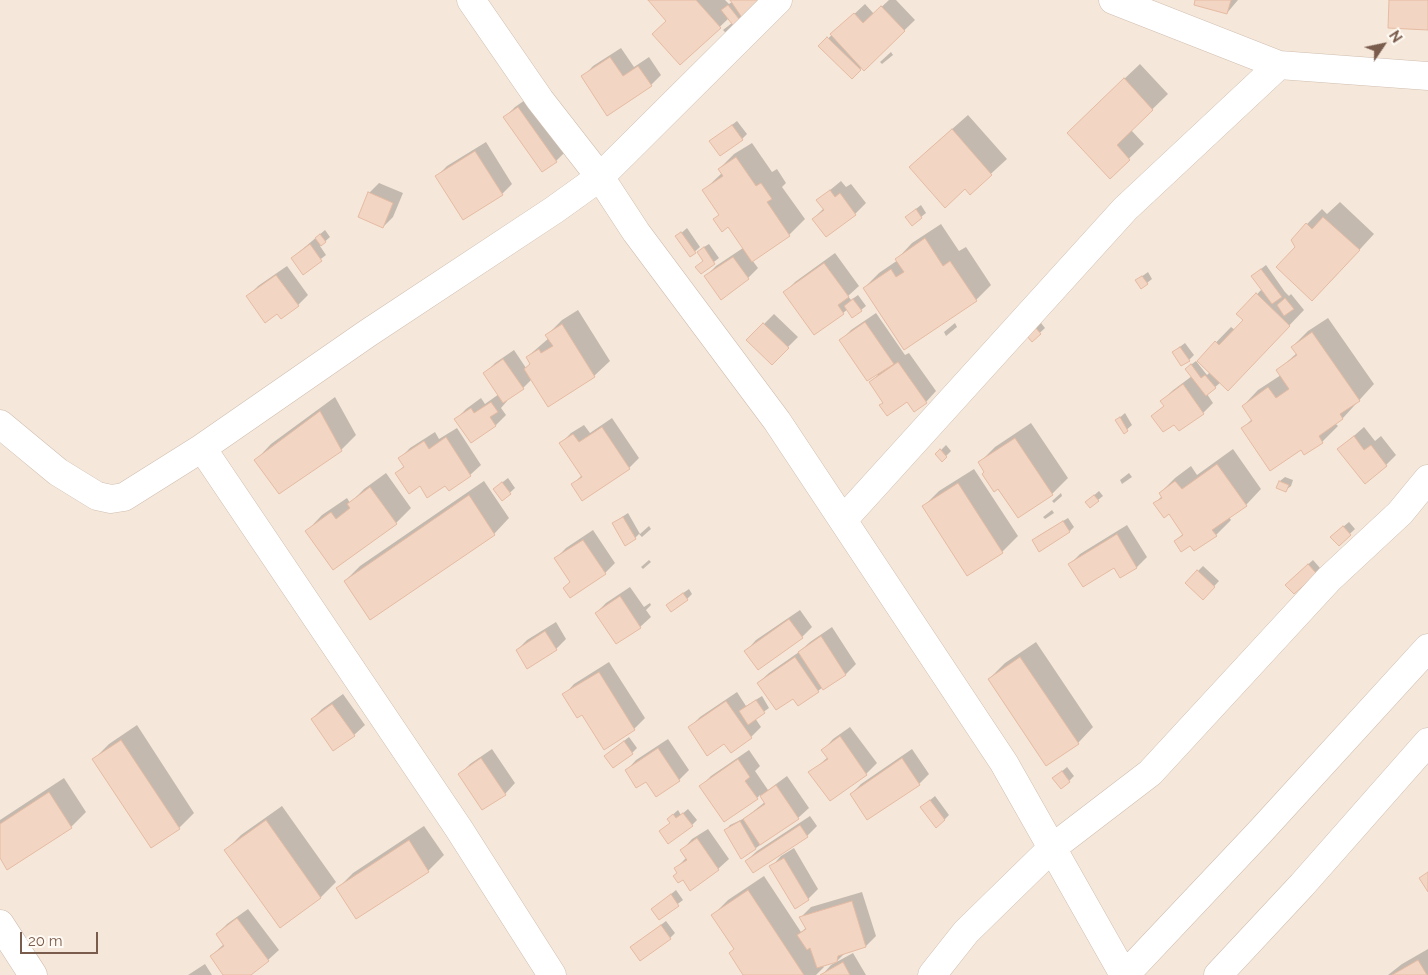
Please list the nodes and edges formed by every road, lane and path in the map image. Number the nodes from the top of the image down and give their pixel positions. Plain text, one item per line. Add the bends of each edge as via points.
1 (471, 0) edge
2 (778, 0) edge
3 (1113, 0) edge
4 (1279, 64) junction
5 (1428, 76) edge
6 (600, 177) junction
7 (0, 424) edge
8 (202, 448) junction
9 (1428, 479) edge
10 (843, 520) junction
11 (1428, 648) edge
12 (1428, 742) edge
13 (1052, 848) junction
14 (0, 924) edge
15 (33, 975) edge
16 (552, 975) edge
17 (932, 975) edge
18 (1125, 975) edge
19 (1218, 975) edge

1 - 6 street via 540,100
2 - 6 street
3 - 4 street
4 - 5 street
4 - 10 street via 1124,208
6 - 8 street
6 - 10 street via 636,232 777,421
7 - 8 street via 58,472 97,496 111,499 124,497
8 - 16 street via 459,829
9 - 13 street via 1400,513 1329,579 1150,773
10 - 13 street via 1004,763
11 - 18 street via 1260,833
12 - 19 street via 1302,886
13 - 17 street via 966,932
13 - 18 street
14 - 15 street

